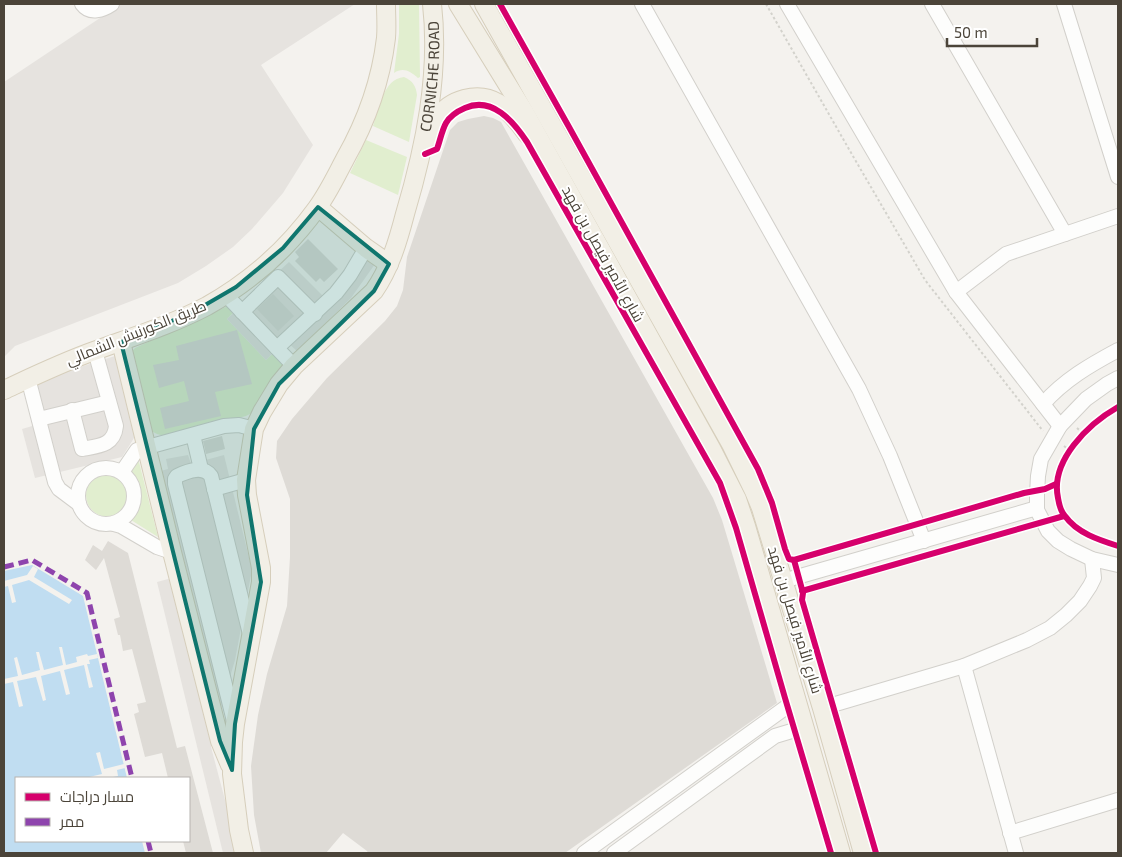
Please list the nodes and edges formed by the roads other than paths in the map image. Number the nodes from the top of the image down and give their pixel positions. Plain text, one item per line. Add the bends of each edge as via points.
1 (82, 4) edge
2 (112, 4) edge
3 (386, 4) edge
4 (432, 4) edge
5 (458, 4) edge
6 (484, 4) edge
7 (642, 4) edge
8 (786, 4) edge
9 (932, 4) edge
10 (1064, 4) edge
11 (559, 174) junction
12 (1118, 177) edge
13 (318, 207) junction
14 (407, 209) junction
15 (1118, 216) edge
16 (1066, 234) junction
17 (366, 248) junction
18 (389, 264) junction
19 (956, 292) junction
20 (225, 294) junction
21 (242, 312) junction
22 (315, 314) junction
23 (121, 342) junction
24 (278, 348) junction
25 (1118, 350) edge
26 (95, 351) junction
27 (294, 366) junction
28 (28, 378) junction
29 (1118, 378) edge
30 (4, 390) edge
31 (109, 402) junction
32 (1043, 404) junction
33 (72, 410) junction
34 (39, 418) junction
35 (1060, 426) junction
36 (254, 429) junction
37 (193, 435) junction
38 (146, 448) junction
39 (201, 469) junction
40 (122, 472) junction
41 (246, 480) junction
42 (214, 489) junction
43 (79, 504) junction
44 (1037, 508) junction
45 (182, 510) junction
46 (163, 515) junction
47 (114, 524) junction
48 (924, 541) junction
49 (172, 552) junction
50 (1092, 559) junction
51 (1118, 564) edge
52 (783, 581) junction
53 (251, 638) junction
54 (964, 666) junction
55 (796, 700) junction
56 (822, 708) junction
57 (235, 724) junction
58 (805, 727) junction
59 (232, 770) junction
60 (1118, 800) edge
61 (1010, 833) junction
62 (244, 853) edge
63 (584, 853) edge
64 (614, 853) edge
65 (842, 853) edge
66 (863, 853) edge
67 (1016, 853) edge

1 - 2 street via 95,12
3 - 13 main road, طريق الكورنيش الشمالي via 386,37 374,95 360,131
4 - 14 main road, CORNICHE ROAD via 432,86
5 - 11 main road, شارع الأمير فيصل بن فهد
6 - 52 main road, شارع الأمير فيصل بن فهد via 738,456 761,508
7 - 48 street via 859,389
8 - 19 street
9 - 16 street
10 - 12 street
11 - 14 main road via 508,112 484,97 470,97 445,109 436,119
11 - 55 main road, شارع الأمير فيصل بن فهد via 737,499
13 - 17 main road
13 - 20 main road, طريق الكورنيش الشمالي via 263,267
14 - 18 main road, CORNICHE ROAD
15 - 16 street
16 - 19 street via 1006,254
17 - 18 main road
17 - 22 street via 344,283
18 - 27 main road, CORNICHE ROAD via 374,291
19 - 32 street
20 - 21 street
20 - 23 main road, طريق الكورنيش الشمالي via 193,312
21 - 22 street via 278,277
21 - 24 street
22 - 24 street
23 - 26 main road, طريق الكورنيش الشمالي
23 - 38 main road
24 - 27 street
25 - 32 street via 1068,380
26 - 28 main road, طريق الكورنيش الشمالي
26 - 31 street
27 - 36 main road, CORNICHE ROAD via 279,384
28 - 30 main road, طريق الكورنيش الشمالي
28 - 34 street
29 - 35 street via 1086,399
31 - 33 street
31 - 33 street via 116,426 115,433 106,444 82,449
32 - 35 street
33 - 34 street
34 - 43 street via 55,482
35 - 44 street via 1042,459
36 - 37 street via 224,426
36 - 41 main road, CORNICHE ROAD
37 - 38 street
37 - 39 street
38 - 40 street via 137,450
38 - 46 main road
39 - 42 street via 211,476
39 - 45 street via 181,474 175,479
40 - 43 street via 112,468 94,471 80,485
40 - 47 street via 134,487 135,497 129,514
41 - 42 street
41 - 53 main road, CORNICHE ROAD via 261,568
42 - 53 street
43 - 47 street via 89,519 105,525
44 - 48 street
44 - 50 street via 1048,531 1058,541
45 - 46 street
45 - 57 street
46 - 49 main road
47 - 49 street
48 - 52 street
49 - 59 main road via 220,741
50 - 51 street
50 - 54 street via 1094,578 1066,616 1027,640
52 - 56 main road, شارع الأمير فيصل بن فهد
53 - 57 main road, CORNICHE ROAD
54 - 56 street
54 - 61 street
55 - 58 main road, شارع الأمير فيصل بن فهد
55 - 63 street
56 - 66 main road, شارع الأمير فيصل بن فهد
57 - 59 main road, CORNICHE ROAD
58 - 64 street via 775,736
58 - 65 main road, شارع الأمير فيصل بن فهد
59 - 62 main road
60 - 61 street
61 - 67 street

